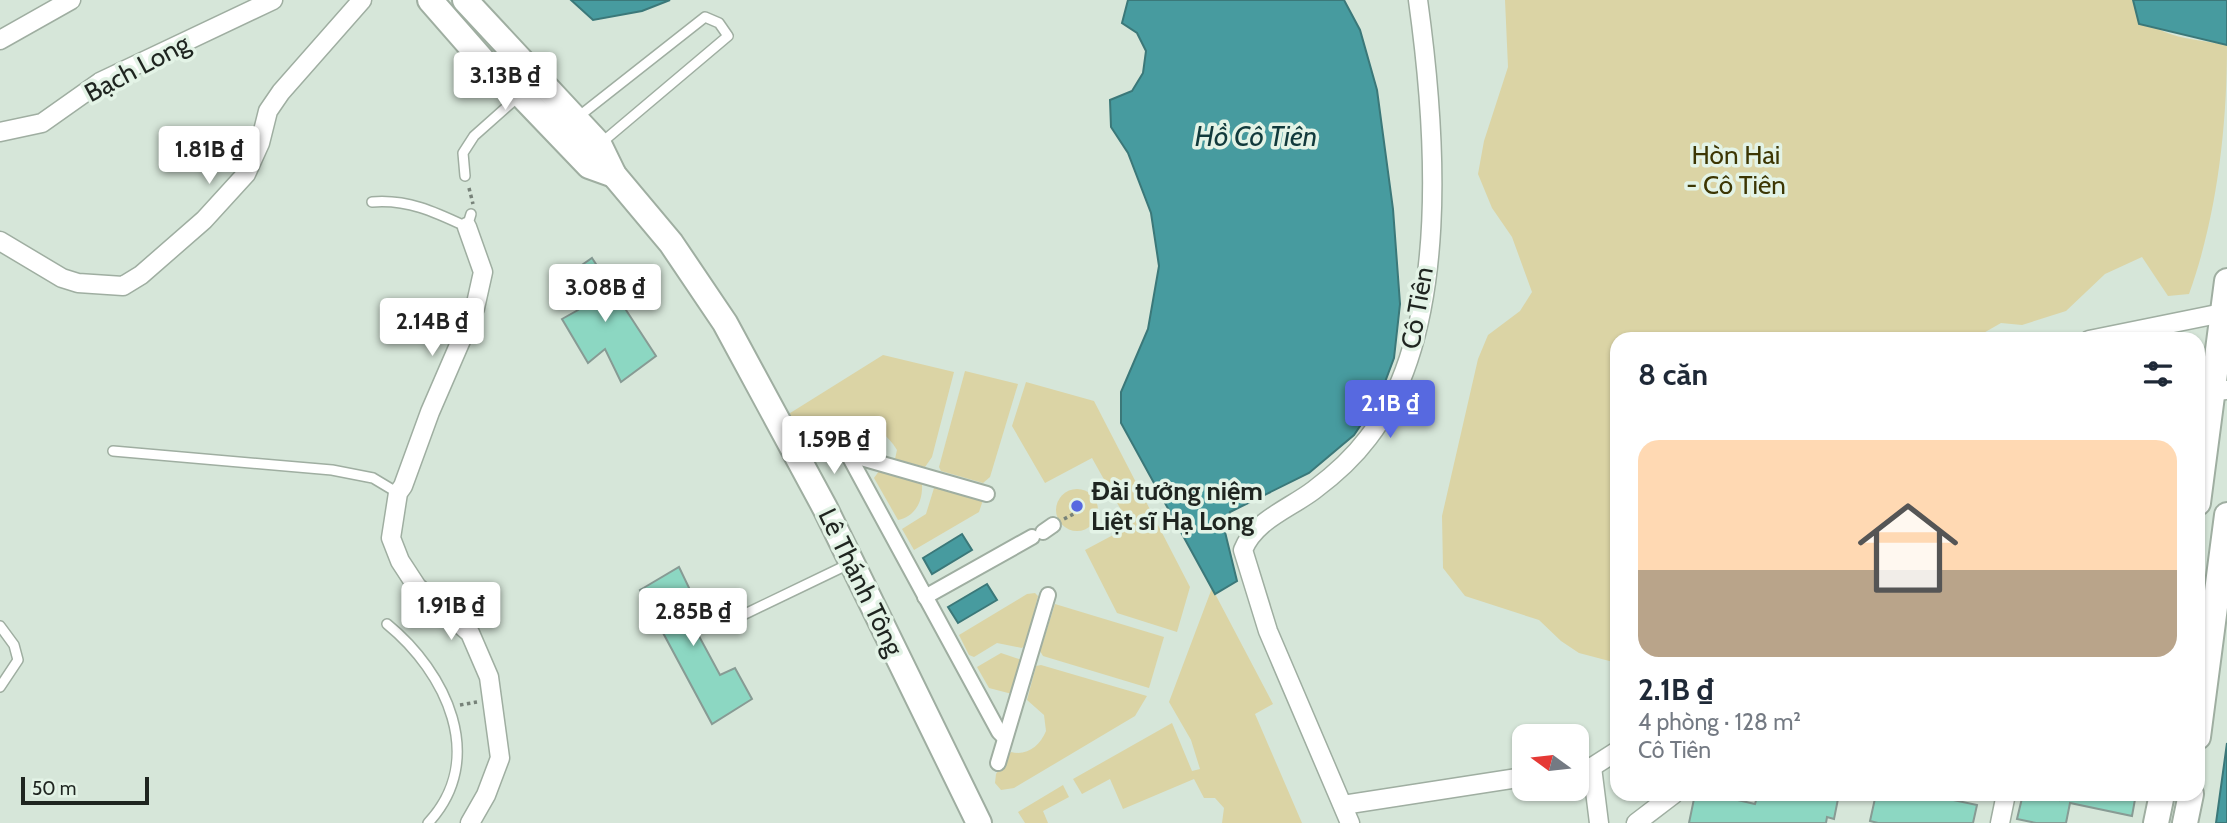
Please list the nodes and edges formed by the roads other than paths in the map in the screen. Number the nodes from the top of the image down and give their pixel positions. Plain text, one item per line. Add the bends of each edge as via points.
1 (71, 0) edge
2 (274, 0) edge
3 (362, 0) edge
4 (430, 0) edge
5 (465, 0) edge
6 (1419, 0) edge
7 (0, 40) edge
8 (520, 94) junction
9 (566, 125) junction
10 (0, 132) edge
11 (590, 150) junction
12 (465, 176) road end
13 (372, 202) dead end
14 (469, 221) joint
15 (0, 241) edge
16 (2227, 281) edge
17 (2225, 312) edge
18 (2129, 332) edge
19 (2212, 391) edge
20 (786, 437) junction
21 (2205, 447) edge
22 (113, 451) dead end
23 (849, 456) junction
24 (398, 493) junction
25 (986, 494) dead end
26 (2227, 515) edge
27 (1043, 531) dead end
28 (852, 562) junction
29 (1048, 594) dead end
30 (925, 597) junction
31 (745, 614) dead end
32 (387, 624) dead end
33 (0, 626) edge
34 (2205, 683) edge
35 (0, 687) edge
36 (1005, 738) junction
37 (1610, 755) edge
38 (998, 764) dead end
39 (1589, 766) edge
40 (1512, 779) edge
41 (1589, 784) edge
42 (1665, 801) edge
43 (2005, 801) edge
44 (2161, 801) edge
45 (2189, 801) edge
46 (1343, 805) junction
47 (428, 823) edge
48 (470, 823) edge
49 (979, 823) edge
50 (1350, 823) edge
51 (1599, 823) edge
52 (1636, 823) edge
53 (2000, 823) edge
54 (2156, 823) edge
55 (2185, 823) edge

1 - 7 street
2 - 10 street, Bạch Long via 100,82 42,123
3 - 15 street via 268,111 246,174 204,220 141,275 123,286 78,283
4 - 8 main road, Lê Thánh Tông via 492,72
5 - 9 main road, Lê Thánh Tông
6 - 46 street, Cô Tiên via 1434,153 1419,325 1406,366 1395,396 1368,438 1338,471 1264,522 1248,537 1243,550 1268,631
8 - 9 main road, Lê Thánh Tông
8 - 12 lane via 474,136 463,153
9 - 11 main road, Lê Thánh Tông
9 - 11 lane via 705,17 719,23 728,36
11 - 20 main road, Lê Thánh Tông via 589,166 614,175 671,243 725,323
13 - 14 lane via 396,200
14 - 24 street via 483,272 475,308
16 - 17 main road
17 - 18 street
17 - 19 main road
19 - 21 main road
20 - 23 street
20 - 28 main road, Lê Thánh Tông
22 - 24 lane via 332,470 373,478
23 - 25 street
23 - 30 street
24 - 48 street via 391,538 400,561 417,587 470,633 489,677 500,758
26 - 34 main road
27 - 30 street
28 - 31 lane
28 - 49 main road, Lê Thánh Tông
29 - 36 street
30 - 36 street
32 - 47 lane via 425,661 439,684 457,749 455,779 443,808
33 - 35 lane via 19,660
36 - 38 street
37 - 39 street
40 - 46 street
41 - 51 street
42 - 52 street
43 - 53 street
44 - 54 main road
45 - 55 main road
46 - 50 street, Cô Tiên

